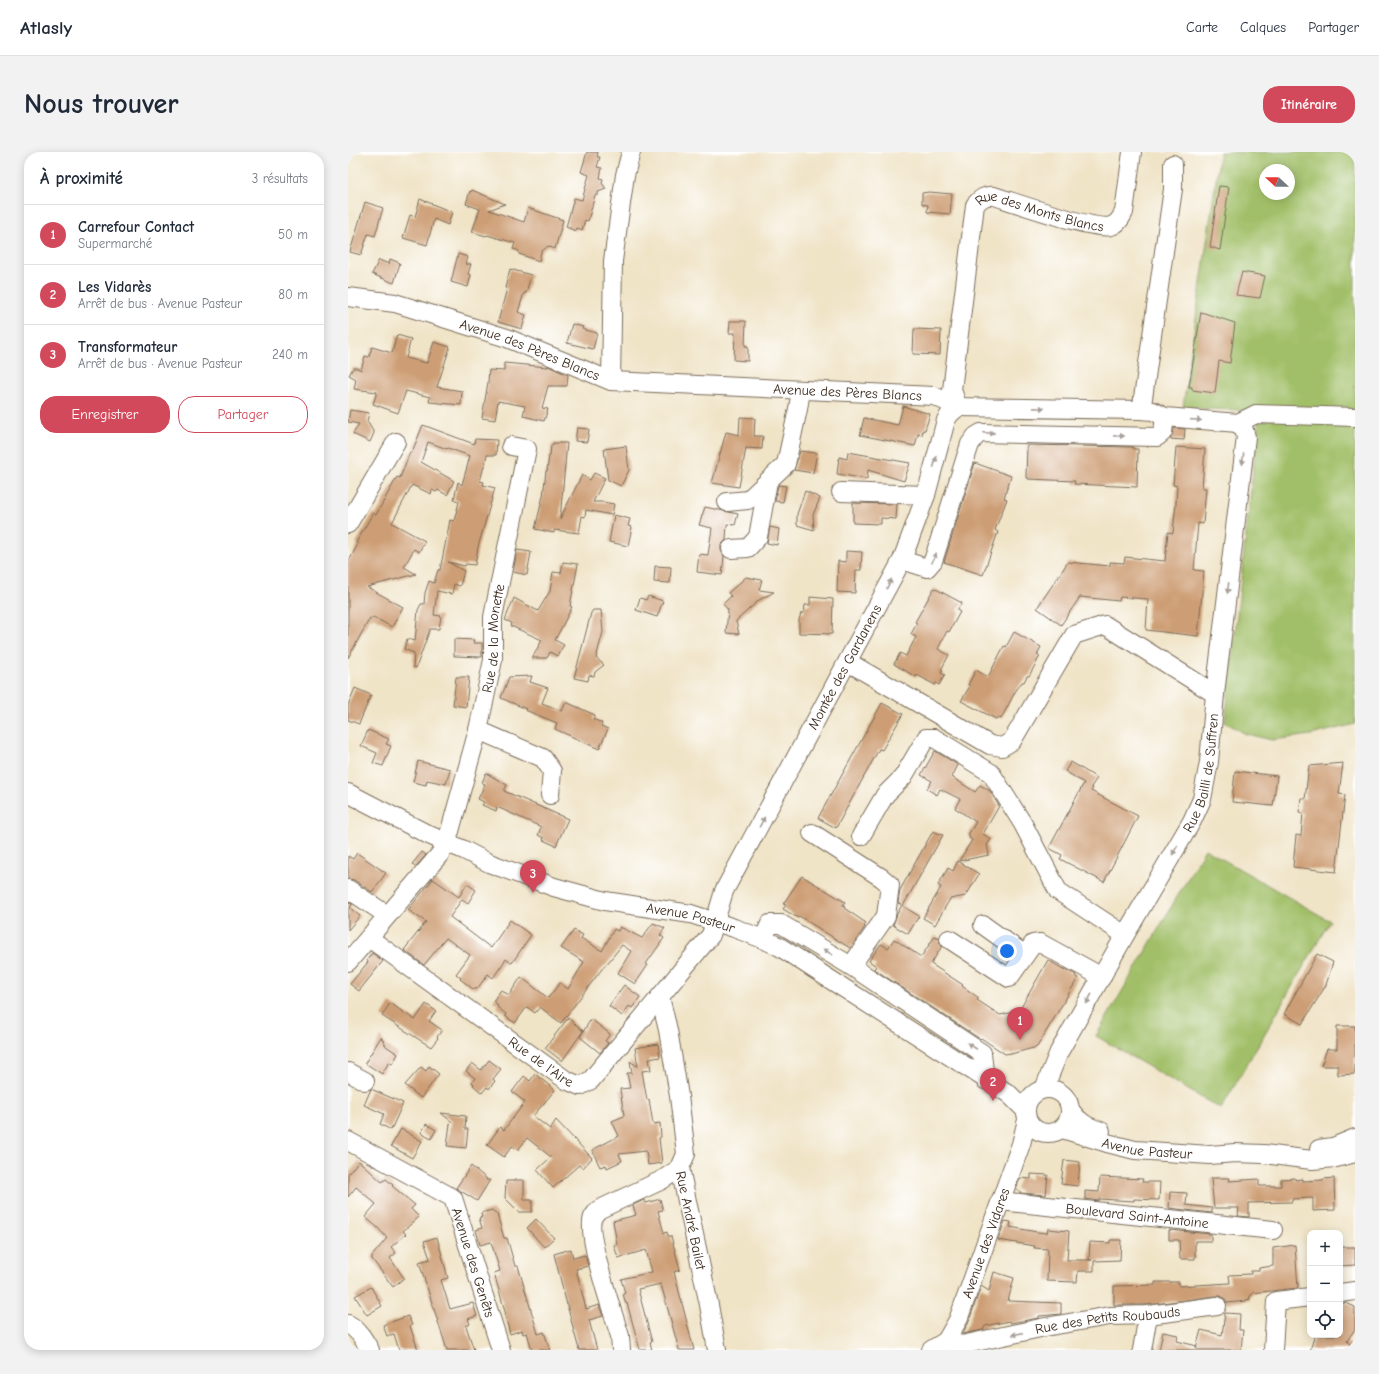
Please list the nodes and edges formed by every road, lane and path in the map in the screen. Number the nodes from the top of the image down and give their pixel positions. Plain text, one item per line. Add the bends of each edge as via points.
1 (631, 152) edge
2 (1132, 152) edge
3 (1173, 164) dead end
4 (348, 297) edge
5 (611, 381) junction
6 (801, 390) junction
7 (958, 407) junction
8 (1140, 410) junction
9 (1165, 417) junction
10 (1355, 417) edge
11 (1238, 423) junction
12 (396, 442) dead end
13 (511, 446) dead end
14 (768, 482) junction
15 (841, 492) dead end
16 (926, 495) junction
17 (727, 502) dead end
18 (348, 524) edge
19 (731, 549) dead end
20 (902, 560) junction
21 (848, 662) junction
22 (1215, 694) junction
23 (478, 730) junction
24 (348, 792) edge
25 (550, 795) dead end
26 (812, 833) dead end
27 (861, 836) dead end
28 (445, 842) junction
29 (348, 889) edge
30 (387, 915) junction
31 (716, 922) junction
32 (983, 925) dead end
33 (1125, 935) junction
34 (369, 938) junction
35 (763, 939) junction
36 (949, 939) dead end
37 (1025, 955) junction
38 (348, 962) edge
39 (851, 966) junction
40 (1102, 977) junction
41 (660, 997) junction
42 (348, 1072) edge
43 (985, 1080) junction
44 (365, 1081) dead end
45 (1034, 1109) junction
46 (1071, 1111) junction
47 (1062, 1129) junction
48 (1355, 1138) edge
49 (348, 1141) edge
50 (1235, 1153) junction
51 (1355, 1153) edge
52 (1264, 1154) junction
53 (680, 1168) junction
54 (1000, 1201) junction
55 (1274, 1230) dead end
56 (1355, 1291) edge
57 (1343, 1293) edge
58 (1307, 1297) edge
59 (1217, 1306) dead end
60 (1148, 1315) junction
61 (348, 1324) edge
62 (939, 1345) edge
63 (370, 1350) edge
64 (501, 1350) edge
65 (621, 1350) edge
66 (717, 1350) edge
67 (1142, 1350) edge
68 (1273, 1350) edge

1 - 5 street via 625,175 613,260
2 - 7 street, Rue des Monts Blancs via 1124,212 1119,221 1111,226 1070,219 994,196 986,195 980,199 976,205 952,390
3 - 8 street via 1173,189
4 - 5 street, Avenue des Pères Blancs via 395,303 506,338
5 - 6 street, Avenue des Pères Blancs
6 - 7 street, Avenue des Pères Blancs via 934,396
6 - 14 street via 786,464
7 -> 8 street, Avenue des Pères Blancs
16 -> 7 street, Montée des Gardanens via 946,420
8 - 9 street, Avenue des Pères Blancs via 1153,411
9 -> 11 street, Avenue des Pères Blancs
20 -> 9 street via 927,568 934,561 970,444 976,436 982,433 1157,436 1163,432
10 - 11 street via 1256,414
11 -> 22 street, Rue Bailli de Suffren via 1246,437
12 - 18 street
13 - 23 street, Rue de la Monette via 528,449 493,617 493,660
14 - 17 street via 748,500
14 - 19 street via 758,537 748,548
15 - 16 street
16 - 20 street, Montée des Gardanens
21 -> 20 street, Montée des Gardanens
21 - 22 street via 990,745 1002,747 1012,741 1074,635 1105,625
31 -> 21 street, Montée des Gardanens via 724,891
22 -> 33 street, Rue Bailli de Suffren via 1209,762 1202,799 1192,821
23 - 25 street via 543,758 552,771
23 - 28 street, Rue de la Monette
24 - 28 street, Avenue Pasteur
26 - 39 street via 890,885 886,916
27 - 33 street via 885,795 903,778 926,738 934,738 991,773 1023,824 1058,892
28 - 30 street, Rue de la Monette via 440,854
28 - 31 street, Avenue Pasteur via 489,863 554,887 605,902 690,914
29 - 30 street
30 - 34 street, Rue de la Monette
31 - 35 street, Avenue Pasteur
31 - 41 street, Rue de l'Aire via 711,935
32 - 37 street
33 - 40 street, Rue Bailli de Suffren
34 - 38 street, Rue de la Monette
34 - 41 street, Rue de l'Aire via 566,1080 580,1086 591,1080
39 -> 35 street via 781,924 770,924
35 - 43 street, Avenue Pasteur via 817,970
36 - 37 street via 1009,978
37 - 40 street via 1033,944 1040,943
43 -> 39 street via 982,1053
40 -> 45 street, Rue Bailli de Suffren via 1059,1052
41 - 53 street, Rue André Bailet via 679,1096 686,1154
42 - 44 street
43 - 45 street, Avenue Pasteur
45 - 46 street via 1052,1089 1066,1097
45 - 47 street via 1047,1134
45 - 54 street, Avenue des Vidares
46 - 47 street via 1067,1124
46 - 50 street, Avenue Pasteur via 1077,1120 1086,1126 1112,1135 1136,1141 1211,1146
47 - 50 street, Avenue Pasteur via 1135,1150 1210,1155
48 - 52 street, Avenue Pasteur via 1333,1147
49 - 64 street, Avenue des Genêts via 453,1198
50 - 52 street, Avenue Pasteur
51 - 52 street, Avenue Pasteur via 1312,1160
53 - 65 street via 662,1180 598,1210 592,1218 591,1229 596,1253 620,1336
53 - 66 street, Rue André Bailet
54 - 55 street, Boulevard Saint-Antoine
54 - 62 street, Avenue des Vidares via 958,1320
56 - 57 street
58 - 68 street via 1276,1301
59 - 60 street, Rue des Petits Roubauds
60 -> 62 street, Rue des Petits Roubauds via 1110,1316 1045,1327 962,1346
60 - 67 street
61 - 63 street via 360,1334

